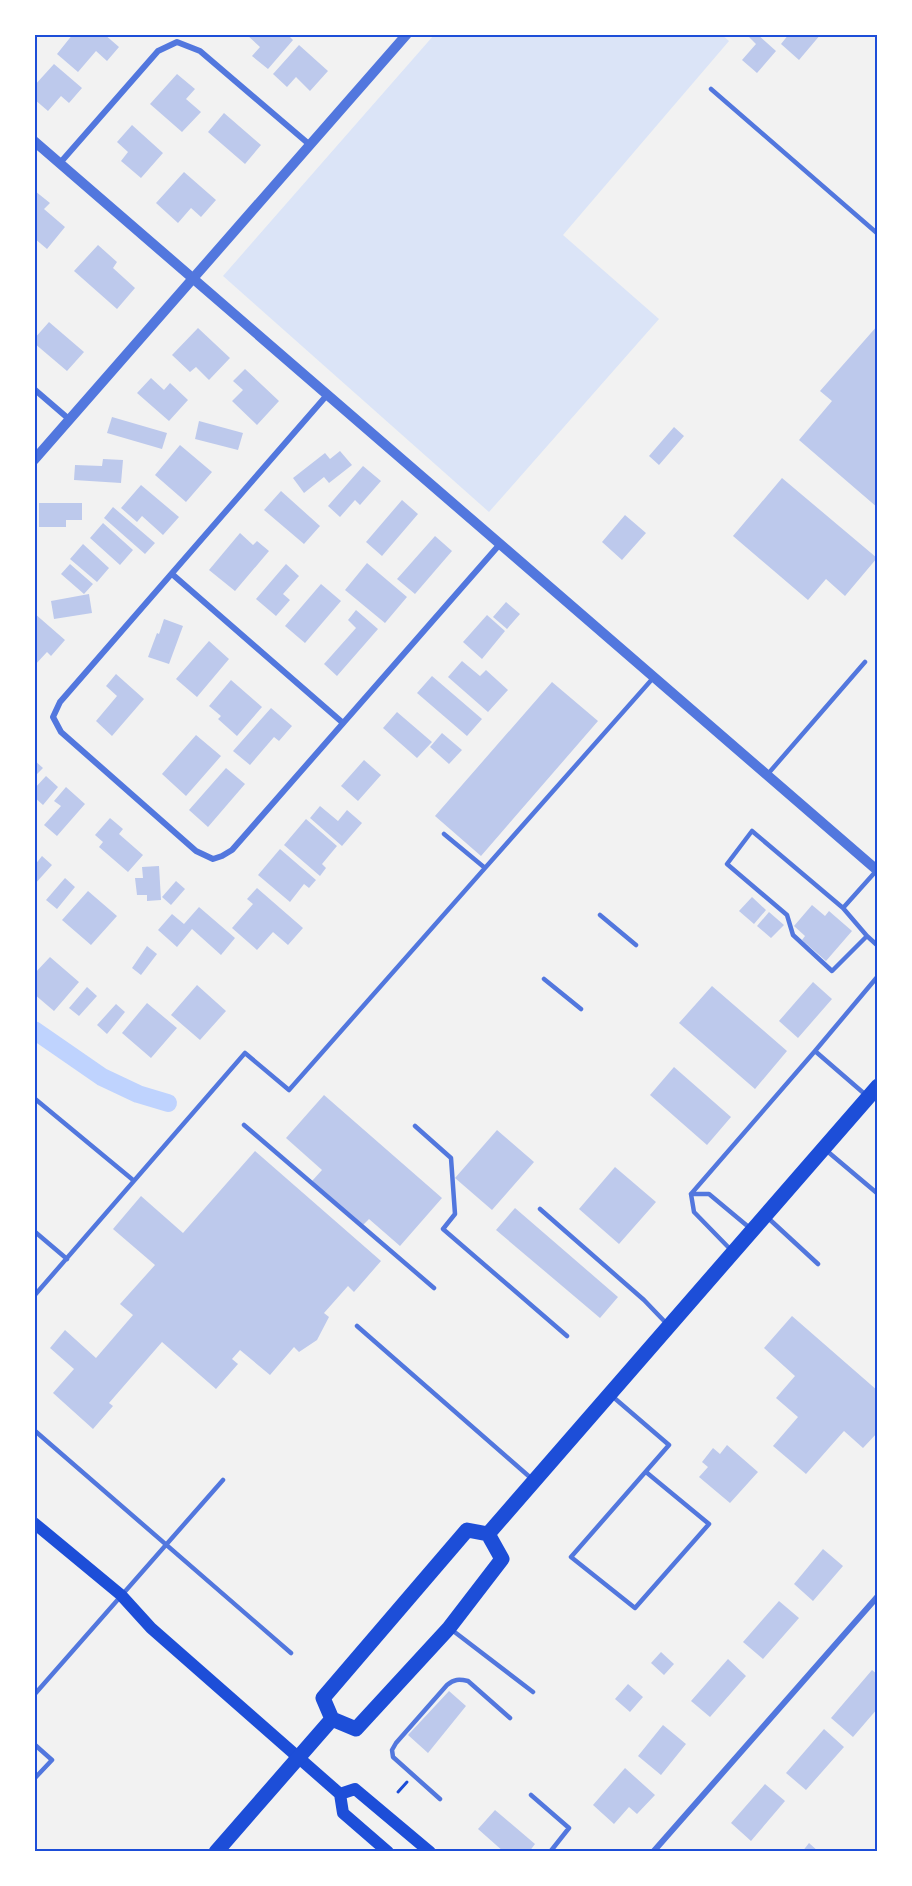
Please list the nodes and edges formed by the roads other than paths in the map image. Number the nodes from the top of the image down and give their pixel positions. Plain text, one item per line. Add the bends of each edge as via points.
1 (407, 34) edge
2 (711, 88) dead end
3 (34, 141) edge
4 (310, 145) junction
5 (60, 163) junction
6 (878, 234) edge
7 (194, 278) junction
8 (34, 389) edge
9 (327, 395) junction
10 (70, 420) junction
11 (34, 460) edge
12 (500, 544) junction
13 (172, 574) junction
14 (865, 662) dead end
15 (654, 677) junction
16 (343, 723) junction
17 (767, 775) junction
18 (444, 834) dead end
19 (485, 868) junction
20 (877, 871) edge
21 (843, 908) junction
22 (600, 915) dead end
23 (867, 936) junction
24 (636, 945) dead end
25 (878, 946) edge
26 (878, 976) edge
27 (544, 979) dead end
28 (581, 1009) dead end
29 (815, 1051) junction
30 (873, 1092) edge
31 (34, 1098) edge
32 (244, 1125) dead end
33 (415, 1126) dead end
34 (824, 1148) junction
35 (133, 1180) junction
36 (691, 1194) junction
37 (878, 1194) edge
38 (540, 1209) dead end
39 (765, 1216) junction
40 (752, 1230) junction
41 (34, 1231) edge
42 (733, 1252) junction
43 (67, 1259) junction
44 (818, 1264) dead end
45 (434, 1288) dead end
46 (34, 1296) edge
47 (357, 1326) dead end
48 (669, 1326) junction
49 (567, 1335) dead end
50 (610, 1394) junction
51 (34, 1430) edge
52 (646, 1472) junction
53 (223, 1480) dead end
54 (535, 1482) junction
55 (34, 1523) edge
56 (489, 1534) junction
57 (165, 1545) junction
58 (121, 1595) junction
59 (878, 1596) edge
60 (449, 1628) junction
61 (291, 1653) dead end
62 (533, 1692) dead end
63 (34, 1695) edge
64 (510, 1718) dead end
65 (332, 1719) junction
66 (34, 1744) edge
67 (297, 1758) junction
68 (34, 1779) edge
69 (340, 1794) junction
70 (531, 1795) dead end
71 (440, 1799) dead end
72 (216, 1851) edge
73 (388, 1851) edge
74 (430, 1851) edge
75 (550, 1851) edge
76 (653, 1851) edge

1 - 4 street
2 - 6 lane
3 - 5 street
4 - 5 street via 200,51 177,42 158,51
4 - 7 street
5 - 7 street
7 - 9 street
7 - 10 street
8 - 10 street
9 - 12 street
9 - 13 street
10 - 11 street
12 - 15 street
12 - 16 street
13 - 16 street
13 - 16 street via 60,702 53,717 61,732 196,851 213,859 231,850
14 - 17 lane
15 - 17 street
15 - 19 lane
17 - 20 street
18 - 19 lane
19 - 35 lane via 289,1090 245,1053
20 - 21 lane
21 - 23 lane
21 - 23 lane via 752,831 728,864 787,915 793,935 832,971
22 - 24 lane
23 - 25 lane
26 - 29 lane
27 - 28 lane
29 - 30 lane
29 - 36 lane
30 - 34 main road
31 - 35 lane
32 - 45 lane
33 - 49 lane via 451,1158 455,1214 443,1229
34 - 37 lane
34 - 39 main road
35 - 43 lane
36 - 40 lane via 709,1194
36 - 42 lane via 694,1212
38 - 48 lane
39 - 40 main road
39 - 44 lane
40 - 42 main road
41 - 43 lane
42 - 48 main road
43 - 46 lane
47 - 54 lane
48 - 50 main road
50 - 52 lane via 669,1445
50 - 54 main road
51 - 57 lane
52 - 52 lane via 571,1557 635,1608 709,1524
53 - 57 lane
54 - 56 main road
55 - 58 main road
56 - 60 main road via 502,1559
56 - 65 main road via 467,1530 323,1698
57 - 58 lane
57 - 61 lane
58 - 63 lane
58 - 67 main road via 151,1628
59 - 76 street
60 - 62 lane
60 - 65 main road via 356,1729
64 - 71 lane via 468,1681 453,1680 396,1743 393,1757
65 - 67 main road
66 - 68 lane via 52,1760
67 - 69 main road
67 - 72 main road
69 - 73 main road via 343,1813
69 - 74 main road via 355,1789
70 - 75 lane via 569,1828

